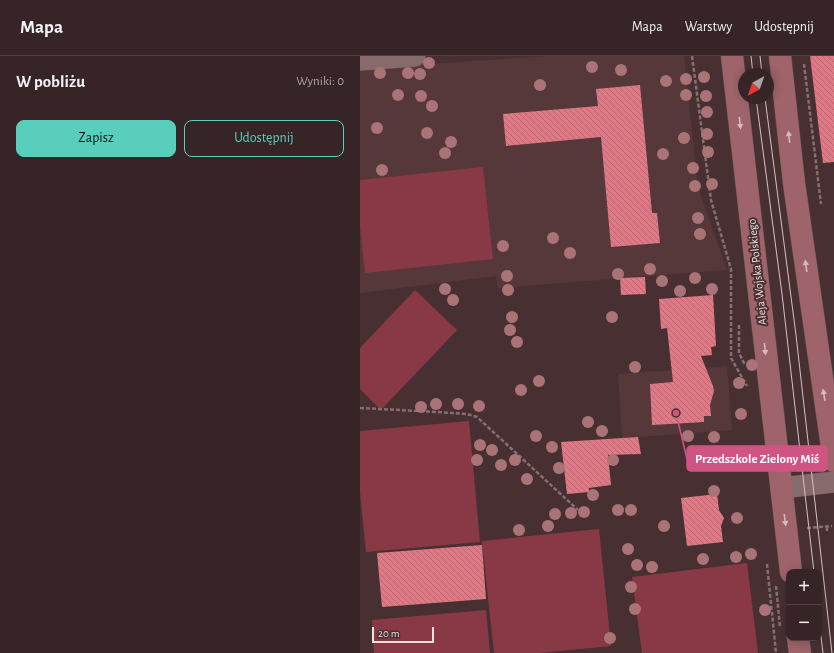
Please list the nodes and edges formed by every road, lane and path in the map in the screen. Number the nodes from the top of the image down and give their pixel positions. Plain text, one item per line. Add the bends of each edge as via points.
1 (416, 56) edge
2 (692, 56) edge
3 (732, 56) edge
4 (780, 56) edge
5 (360, 60) edge
6 (804, 62) dead end
7 (822, 211) dead end
8 (749, 390) dead end
9 (360, 408) edge
10 (834, 461) edge
11 (834, 482) edge
12 (781, 488) junction
13 (578, 510) dead end
14 (832, 526) dead end
15 (827, 527) junction
16 (802, 528) dead end
17 (827, 533) dead end
18 (766, 557) dead end
19 (783, 579) edge
20 (786, 606) edge
21 (793, 641) edge
22 (776, 653) edge
23 (800, 653) edge

1 - 5 street
2 - 8 path via 711,200 731,269 731,358
3 -> 12 main road, Aleja Wojska Polskiego
10 -> 4 main road
6 - 7 path
9 - 13 path via 467,414 477,417
11 - 12 street
12 -> 19 main road, Aleja Wojska Polskiego
14 - 15 path
15 - 16 path
15 - 17 path
18 - 22 path
19 - 20 path
21 - 23 main road

